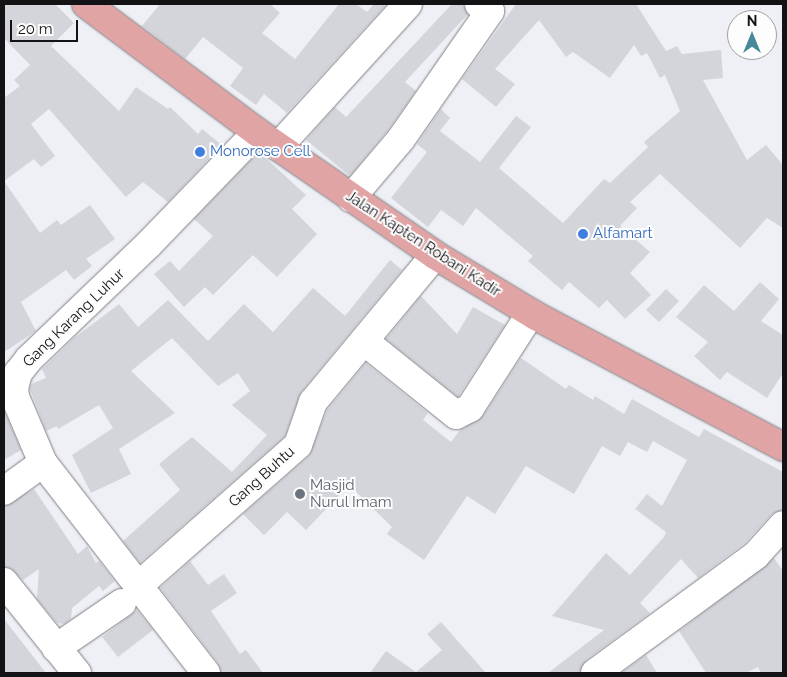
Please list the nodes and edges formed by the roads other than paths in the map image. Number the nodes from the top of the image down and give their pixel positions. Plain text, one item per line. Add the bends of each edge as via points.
1 (86, 4) edge
2 (408, 4) edge
3 (479, 4) edge
4 (267, 140) junction
5 (351, 198) junction
6 (435, 255) junction
7 (531, 313) junction
8 (364, 341) junction
9 (783, 447) edge
10 (43, 463) junction
11 (4, 491) edge
12 (783, 525) edge
13 (4, 582) edge
14 (130, 594) junction
15 (56, 648) junction
16 (77, 673) edge
17 (206, 673) edge
18 (595, 673) edge

1 - 4 main road, Jalan Kapten Robani Kadir
2 - 4 street, Gang Karang Luhur
3 - 5 street via 490,11 401,140
4 - 5 main road, Jalan Kapten Robani Kadir
4 - 10 street, Gang Karang Luhur via 148,245 18,373 15,397
5 - 6 main road, Jalan Kapten Robani Kadir
6 - 7 main road, Jalan Kapten Robani Kadir
6 - 8 street, Gang Buhtu
7 - 8 street via 470,408 456,415
7 - 9 main road, Jalan Kapten Robani Kadir
8 - 14 street, Gang Buhtu via 313,402 298,446
10 - 11 street
10 - 14 street, Gang Karang Luhur
12 - 18 street via 756,555
13 - 15 street
14 - 15 street, Gang Buhtu
14 - 17 street, Gang Karang Luhur
15 - 16 street

